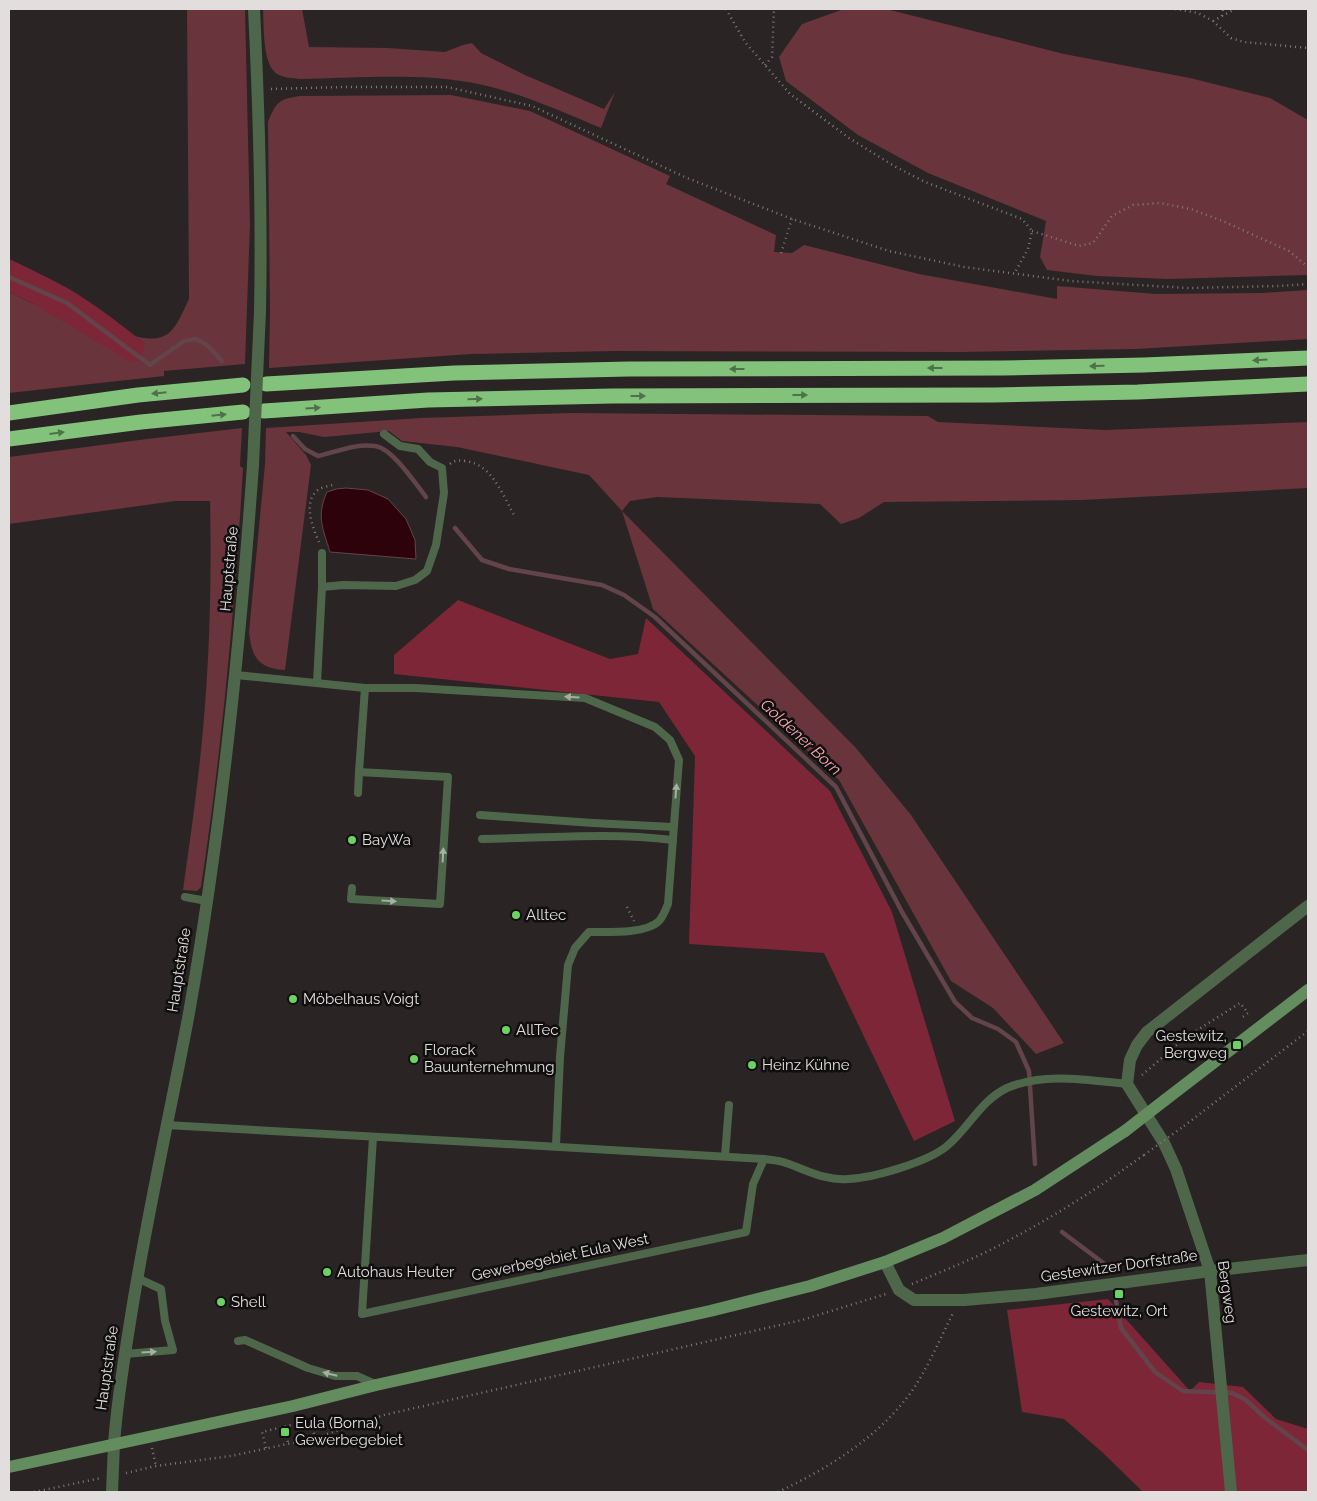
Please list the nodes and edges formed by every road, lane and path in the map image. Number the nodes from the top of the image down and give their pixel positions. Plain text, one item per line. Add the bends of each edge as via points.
1 (254, 9) edge
2 (726, 9) edge
3 (774, 9) edge
4 (1175, 9) edge
5 (1223, 9) edge
6 (1235, 9) edge
7 (1222, 16) junction
8 (1213, 21) junction
9 (1308, 48) edge
10 (764, 65) junction
11 (258, 90) junction
12 (792, 219) junction
13 (1032, 231) junction
14 (780, 253) dead end
15 (1308, 267) edge
16 (1014, 274) junction
17 (1308, 284) edge
18 (1308, 358) edge
19 (266, 384) dead end
20 (1308, 384) edge
21 (243, 385) dead end
22 (264, 411) dead end
23 (243, 412) dead end
24 (9, 413) edge
25 (384, 434) dead end
26 (9, 440) edge
27 (442, 468) junction
28 (333, 485) dead end
29 (514, 515) dead end
30 (322, 554) joint
31 (322, 587) junction
32 (236, 675) junction
33 (317, 683) junction
34 (365, 688) junction
35 (359, 772) junction
36 (358, 793) dead end
37 (480, 815) dead end
38 (673, 827) junction
39 (482, 839) dead end
40 (673, 840) junction
41 (352, 888) dead end
42 (185, 897) dead end
43 (207, 901) junction
44 (1308, 906) edge
45 (627, 907) dead end
46 (639, 929) junction
47 (1308, 990) edge
48 (1240, 1019) dead end
49 (1308, 1031) edge
50 (1132, 1081) junction
51 (729, 1105) dead end
52 (166, 1125) junction
53 (372, 1137) junction
54 (556, 1145) junction
55 (726, 1156) junction
56 (764, 1159) junction
57 (1308, 1260) edge
58 (885, 1262) junction
59 (1210, 1271) junction
60 (137, 1278) junction
61 (899, 1290) junction
62 (964, 1300) junction
63 (238, 1341) dead end
64 (125, 1354) junction
65 (376, 1385) junction
66 (285, 1426) junction
67 (150, 1437) junction
68 (315, 1438) junction
69 (288, 1443) junction
70 (114, 1444) junction
71 (266, 1448) junction
72 (9, 1467) edge
73 (80, 1482) dead end
74 (34, 1492) edge
75 (112, 1492) edge
76 (778, 1492) edge
77 (1231, 1492) edge

1 - 11 street, Hauptstraße
2 - 10 path via 745,42
3 - 10 path via 772,57
4 - 8 path via 1198,13
5 - 7 path
6 - 7 path
7 - 8 path
8 - 9 path via 1231,38 1244,42
10 - 13 path via 790,94 849,138 894,166 925,182 1022,218
11 - 12 path via 447,87 532,106 687,178
11 - 32 street, Hauptstraße, bridge via 260,312 254,465
12 - 14 path
12 - 16 path via 888,251
13 - 15 path via 1079,246 1093,243 1112,216 1134,205 1160,203 1191,209 1225,222 1289,251
13 - 16 path via 1028,249
16 - 17 path via 1188,288
18 -> 19 highway via 1003,368 454,373
22 -> 20 highway via 428,400 1004,395
21 -> 24 highway
26 -> 23 highway
25 - 27 lane via 400,446 418,449 430,462
27 - 29 path via 455,460 482,466 491,475
27 - 31 lane via 444,494 436,545 427,571 415,580 396,586
28 - 30 path via 314,494 310,509
30 - 31 lane
31 - 33 lane
32 - 33 lane
32 - 43 street, Hauptstraße
33 - 34 lane
34 - 35 lane
38 -> 34 lane via 679,760 670,740 655,727 585,698
35 - 36 lane
41 -> 35 lane via 351,899 440,904 448,777
37 - 38 lane
38 - 40 lane
39 - 40 lane via 598,835
40 - 46 lane via 668,904 660,920 650,928
42 - 43 lane
43 - 52 street, Hauptstraße
44 - 50 street via 1147,1032 1130,1060
45 - 46 path
46 - 54 lane via 590,932 575,948 568,965
47 - 58 main road, bridge via 1125,1131 1035,1190 943,1238
48 - 50 path via 1248,1013 1240,1003 1185,1038
49 - 61 path, bridge via 1144,1156 1076,1201 1010,1240
50 - 56 lane via 1037,1080 1005,1089 990,1099 948,1146 932,1156 886,1172 833,1179 784,1162
50 - 59 street, Bergweg via 1176,1169
51 - 55 lane
52 - 53 lane
52 - 60 street, Hauptstraße
53 - 54 lane
53 - 56 lane, Gewerbegebiet Eula West via 362,1314 746,1232 752,1184
54 - 55 lane
55 - 56 lane
57 - 59 street, Gestewitzer Dorfstraße
58 - 61 street
58 - 65 main road via 810,1286 710,1311
59 - 62 street, Gestewitzer Dorfstraße
59 - 77 street, Bergweg
60 - 64 street, Hauptstraße
64 -> 60 lane via 173,1350 165,1321 162,1289
61 - 62 street, Gestewitzer Dorfstraße via 914,1300
61 - 68 path via 802,1320 384,1415
62 - 76 path via 953,1312 914,1388 885,1422 848,1453
65 -> 63 lane via 357,1376 335,1376 308,1368 245,1340
64 - 70 street, Hauptstraße
65 - 67 main road
66 - 68 path via 311,1420
66 - 69 path
66 - 71 path via 262,1432
67 - 70 main road
67 - 71 path via 156,1466
68 - 69 path
69 - 71 path
70 - 72 main road
70 - 75 street, Hauptstraße
73 - 74 path

